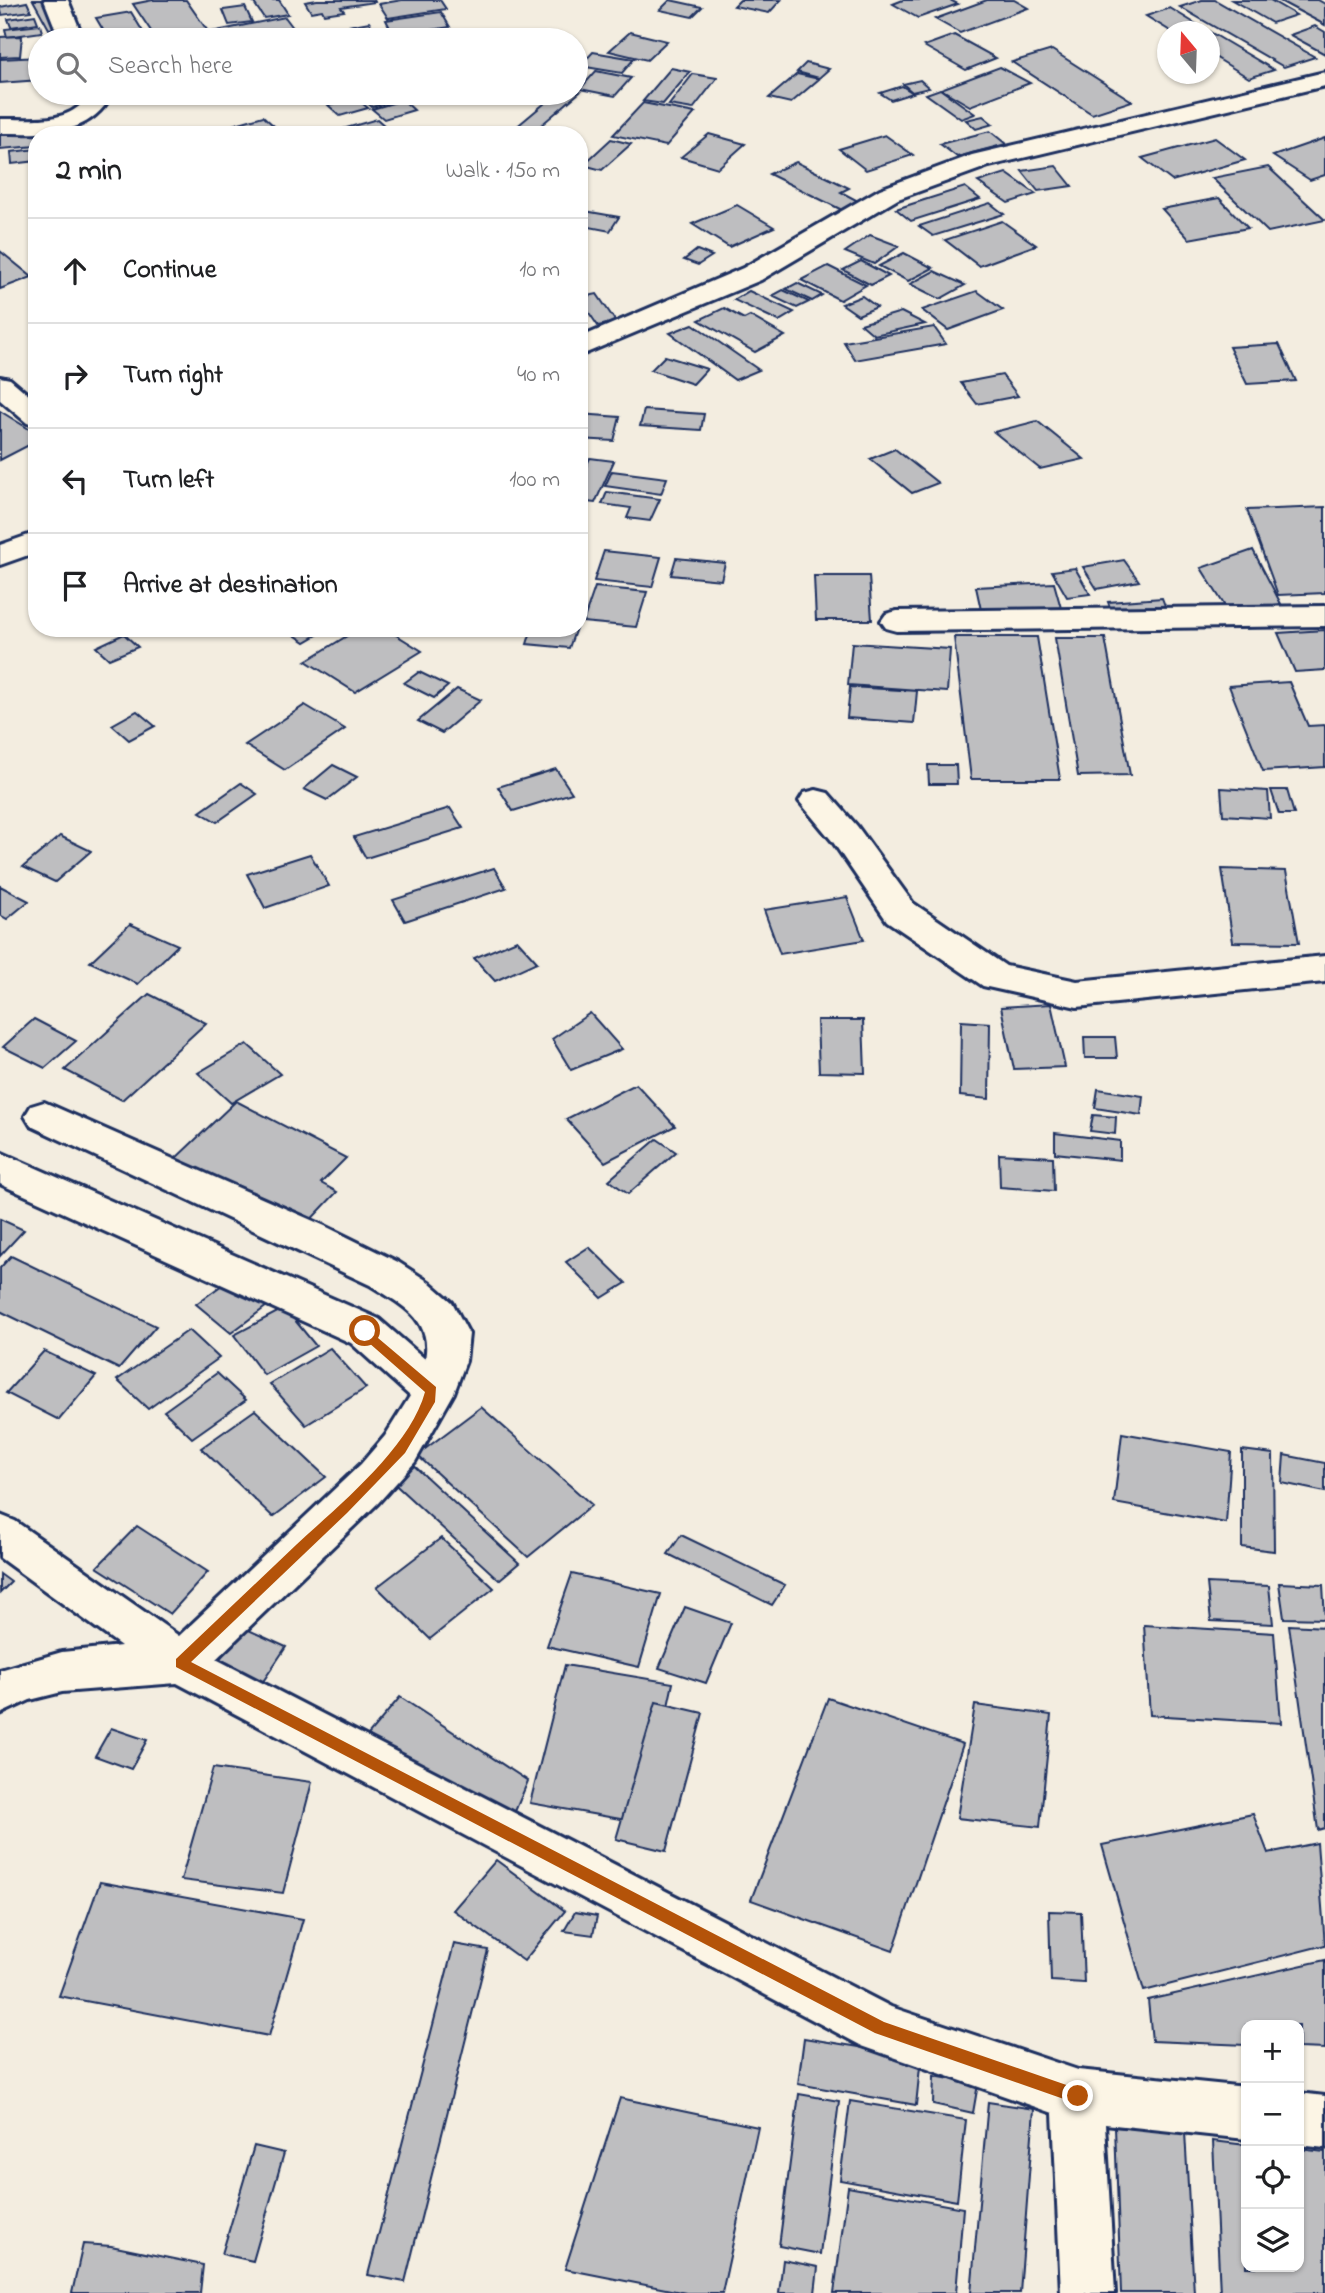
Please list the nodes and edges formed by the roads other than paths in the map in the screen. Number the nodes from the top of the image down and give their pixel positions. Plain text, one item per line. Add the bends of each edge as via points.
1 (56, 0) edge
2 (67, 28) edge
3 (1325, 79) edge
4 (94, 105) edge
5 (0, 125) edge
6 (588, 344) edge
7 (0, 385) edge
8 (28, 409) edge
9 (28, 545) edge
10 (0, 556) edge
11 (1325, 615) edge
12 (897, 621) dead end
13 (816, 801) dead end
14 (1325, 969) edge
15 (44, 1116) dead end
16 (0, 1167) edge
17 (432, 1390) junction
18 (0, 1534) edge
19 (181, 1663) junction
20 (0, 1693) edge
21 (1078, 2096) junction
22 (1241, 2112) edge
23 (1304, 2120) edge
24 (1325, 2122) edge
25 (1088, 2293) edge

1 - 2 street
3 - 6 street via 929,176 889,194 752,274
4 - 5 street via 90,113 75,120
7 - 8 street
9 - 10 street
11 - 12 street
13 - 14 street via 900,912 996,977 1077,994
15 - 17 street via 222,1200 346,1251 422,1300 442,1319 449,1350
16 - 17 street via 365,1331
17 - 19 street via 400,1449
18 - 19 street
19 - 20 street via 91,1668 13,1684
19 - 21 street via 880,2028
21 - 22 street
21 - 25 street
23 - 24 street

